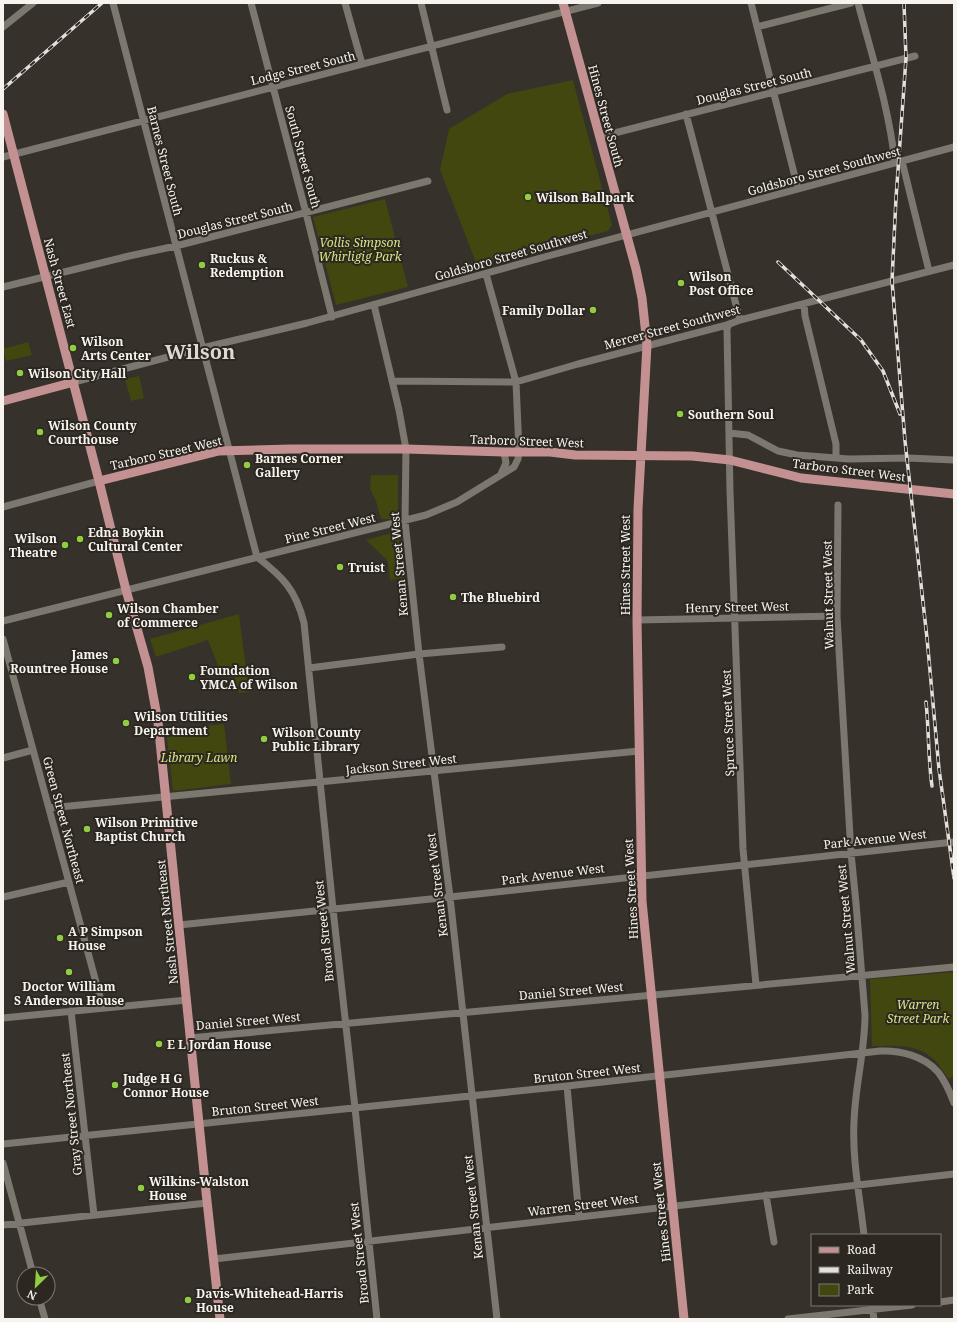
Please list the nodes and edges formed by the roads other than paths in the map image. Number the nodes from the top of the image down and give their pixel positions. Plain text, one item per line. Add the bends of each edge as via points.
1 (33, 3) edge
2 (113, 3) edge
3 (251, 3) edge
4 (345, 3) edge
5 (421, 3) edge
6 (598, 3) edge
7 (751, 3) edge
8 (851, 3) edge
9 (858, 3) edge
10 (564, 7) edge
11 (3, 27) edge
12 (757, 27) junction
13 (432, 46) junction
14 (915, 56) dead end
15 (362, 64) junction
16 (875, 66) junction
17 (274, 87) junction
18 (773, 92) junction
19 (446, 110) dead end
20 (3, 114) edge
21 (686, 114) junction
22 (144, 120) junction
23 (599, 136) junction
24 (954, 147) edge
25 (14, 154) junction
26 (3, 157) edge
27 (898, 162) junction
28 (428, 181) dead end
29 (798, 189) junction
30 (711, 212) junction
31 (306, 213) junction
32 (627, 235) junction
33 (176, 246) junction
34 (954, 265) edge
35 (929, 271) junction
36 (486, 274) junction
37 (46, 277) junction
38 (3, 287) edge
39 (804, 304) junction
40 (374, 305) junction
41 (332, 317) junction
42 (740, 320) junction
43 (729, 324) junction
44 (647, 345) junction
45 (202, 348) junction
46 (392, 381) junction
47 (74, 382) junction
48 (516, 382) junction
49 (3, 401) edge
50 (729, 433) junction
51 (406, 449) junction
52 (228, 451) junction
53 (519, 451) junction
54 (504, 452) junction
55 (640, 456) junction
56 (836, 458) junction
57 (730, 460) junction
58 (954, 460) edge
59 (500, 475) junction
60 (99, 481) junction
61 (954, 494) edge
62 (838, 505) dead end
63 (3, 508) edge
64 (405, 521) junction
65 (257, 557) junction
66 (126, 590) junction
67 (837, 616) junction
68 (735, 618) junction
69 (637, 620) junction
70 (3, 621) edge
71 (3, 639) edge
72 (502, 647) dead end
73 (419, 654) junction
74 (309, 668) junction
75 (33, 750) junction
76 (639, 751) junction
77 (3, 758) edge
78 (434, 772) junction
79 (321, 782) junction
80 (165, 798) junction
81 (49, 808) junction
82 (954, 842) edge
83 (851, 853) junction
84 (745, 864) junction
85 (641, 875) junction
86 (69, 882) junction
87 (3, 897) edge
88 (450, 897) junction
89 (333, 909) junction
90 (179, 924) junction
91 (954, 967) edge
92 (862, 975) junction
93 (756, 985) junction
94 (651, 995) junction
95 (187, 1000) junction
96 (103, 1008) junction
97 (71, 1011) junction
98 (463, 1013) junction
99 (3, 1018) edge
100 (346, 1023) junction
101 (190, 1038) junction
102 (862, 1053) junction
103 (659, 1076) junction
104 (567, 1086) junction
105 (472, 1096) junction
106 (954, 1103) edge
107 (356, 1108) junction
108 (199, 1124) junction
109 (85, 1136) junction
110 (3, 1144) edge
111 (3, 1163) edge
112 (954, 1174) edge
113 (858, 1185) junction
114 (766, 1195) junction
115 (207, 1203) junction
116 (673, 1206) junction
117 (94, 1215) junction
118 (579, 1217) junction
119 (19, 1223) junction
120 (3, 1225) edge
121 (486, 1227) junction
122 (864, 1234) edge
123 (368, 1241) junction
124 (774, 1242) dead end
125 (214, 1259) junction
126 (31, 1266) edge
127 (954, 1300) edge
128 (941, 1302) edge
129 (41, 1306) edge
130 (892, 1306) edge
131 (873, 1307) edge
132 (45, 1319) edge
133 (220, 1319) edge
134 (377, 1319) edge
135 (497, 1319) edge
136 (684, 1319) edge
137 (788, 1319) edge
138 (874, 1319) edge

1 - 11 street
2 - 22 street, Barnes Street South
3 - 17 street, South Street South
4 - 15 street
5 - 13 street
6 - 10 street, Lodge Street South
7 - 12 street
8 - 12 street
9 - 16 street
10 - 13 street, Lodge Street South
10 - 23 main road, Hines Street South
12 - 18 street
13 - 15 street, Lodge Street South
13 - 19 street
14 - 16 street, Douglas Street South
15 - 17 street, Lodge Street South
16 - 18 street, Douglas Street South
16 - 27 street
17 - 22 street, Lodge Street South
17 - 31 street, South Street South
18 - 21 street, Douglas Street South
18 - 29 street
20 - 25 main road, Nash Street East
21 - 23 street, Douglas Street South
21 - 30 street
22 - 25 street, Lodge Street South
22 - 33 street, Barnes Street South
23 - 32 main road, Hines Street South
24 - 27 street, Goldsboro Street Southwest
25 - 26 street, Lodge Street South
25 - 37 main road, Nash Street East
27 - 29 street, Goldsboro Street Southwest
27 - 35 street
28 - 31 street, Douglas Street South
29 - 30 street, Goldsboro Street Southwest
30 - 32 street, Goldsboro Street Southwest
30 - 42 street
31 - 33 street, Douglas Street South
31 - 41 street, South Street South
32 - 36 street, Goldsboro Street Southwest
32 - 44 main road, Hines Street South via 642,298
33 - 37 street, Douglas Street South
33 - 45 street, Barnes Street South
34 - 35 street, Mercer Street Southwest
35 - 39 street, Mercer Street Southwest
36 - 40 street, Goldsboro Street Southwest
36 - 48 street
37 - 38 street, Douglas Street South
37 - 47 main road, Nash Street East
39 - 42 street, Mercer Street Southwest
39 - 56 street via 836,444
40 - 41 street, Goldsboro Street Southwest
40 - 46 street, Kenan Street West
41 - 45 street, Goldsboro Street Southwest
42 - 43 street, Mercer Street Southwest
43 - 44 street, Mercer Street Southwest
43 - 50 street, Spruce Street West
44 - 48 street, Mercer Street Southwest
44 - 55 main road, Hines Street West
45 - 47 street, Goldsboro Street Southwest
45 - 52 street, Barnes Street South
46 - 48 street, Mercer Street Southwest
46 - 51 street, Kenan Street West
47 - 49 main road
47 - 60 main road, Nash Street East
48 - 53 street
50 - 56 street via 748,434 778,451
50 - 57 street, Spruce Street West
51 - 52 main road, Tarboro Street West
51 - 54 main road, Tarboro Street West
51 - 64 street, Kenan Street West
52 - 60 main road, Tarboro Street West via 219,451
52 - 65 street, Barnes Street South
53 - 54 main road, Tarboro Street West
53 - 55 main road, Tarboro Street West
53 - 59 street, Pine Street West via 514,467
54 - 59 street via 506,463
55 - 57 main road, Tarboro Street West via 692,456
55 - 69 main road, Hines Street West
56 - 58 street
57 - 61 main road, Tarboro Street West via 801,478
57 - 68 street, Spruce Street West
59 - 64 street, Pine Street West via 443,509
60 - 63 street
60 - 66 main road, Nash Street Northeast
62 - 67 street, Walnut Street West
64 - 65 street, Pine Street West
64 - 73 street, Kenan Street West
65 - 66 street, Pine Street West
65 - 74 street, Broad Street West via 283,579 298,603 304,623
66 - 70 street, Pine Street West
66 - 80 main road, Nash Street Northeast via 153,688
67 - 68 street, Henry Street West
67 - 83 street, Walnut Street West
68 - 69 street, Henry Street West
68 - 84 street, Spruce Street West
69 - 76 main road, Hines Street West
71 - 75 street, Green Street Northeast
72 - 73 street
73 - 74 street
73 - 78 street, Kenan Street West
74 - 79 street, Broad Street West
75 - 77 street
75 - 81 street, Green Street Northeast
76 - 78 street, Jackson Street West
76 - 85 main road, Hines Street West
78 - 79 street, Jackson Street West
78 - 88 street, Kenan Street West
79 - 80 street, Jackson Street West
79 - 89 street, Broad Street West
80 - 81 street, Jackson Street West
80 - 90 main road, Nash Street Northeast
81 - 86 street, Green Street Northeast
82 - 83 street, Park Avenue West
83 - 84 street, Park Avenue West
83 - 92 street, Walnut Street West
84 - 85 street, Park Avenue West
84 - 93 street, Spruce Street West
85 - 88 street, Park Avenue West
85 - 94 main road, Hines Street West
86 - 87 street
86 - 96 street, Green Street Northeast
88 - 89 street, Park Avenue West
88 - 98 street, Kenan Street West
89 - 90 street, Park Avenue West
89 - 100 street, Broad Street West
90 - 95 main road, Nash Street Northeast
91 - 92 street, Daniel Street West
92 - 93 street, Daniel Street West
92 - 102 street, Walnut Street West via 866,1015
93 - 94 street, Daniel Street West
94 - 98 street, Daniel Street West
94 - 103 main road, Hines Street West
95 - 96 street
95 - 101 main road, Nash Street Northeast
96 - 97 street
97 - 99 street
97 - 109 street, Gray Street Northeast
98 - 100 street, Daniel Street West
98 - 105 street, Kenan Street West
100 - 101 street, Daniel Street West
100 - 107 street, Broad Street West
101 - 108 main road, Nash Street Northeast
102 - 103 street, Bruton Street West
102 - 106 street, Bruton Street West via 890,1051 925,1062 938,1072
102 - 113 street, Walnut Street West via 854,1123
103 - 104 street, Bruton Street West
103 - 116 main road, Hines Street West
104 - 105 street, Bruton Street West
104 - 118 street
105 - 107 street, Bruton Street West
105 - 121 street, Kenan Street West
107 - 108 street, Bruton Street West
107 - 123 street, Broad Street West
108 - 109 street, Bruton Street West
108 - 115 main road, Nash Street Northeast
109 - 110 street, Bruton Street West
109 - 117 street, Gray Street Northeast
111 - 119 street
112 - 113 street, Warren Street West
113 - 114 street, Warren Street West
113 - 122 street, Walnut Street West
114 - 116 street, Warren Street West
114 - 124 street
115 - 117 street
115 - 125 main road, Nash Street Northeast
116 - 118 street, Warren Street West
116 - 136 main road, Hines Street West
117 - 119 street
118 - 121 street, Warren Street West
119 - 120 street
119 - 126 street
121 - 123 street, Warren Street West
121 - 135 street, Kenan Street West
123 - 125 street, Warren Street West
123 - 134 street, Broad Street West
125 - 133 main road, Nash Street Northeast
127 - 128 street
129 - 132 street
130 - 131 street
131 - 137 street
131 - 138 street

